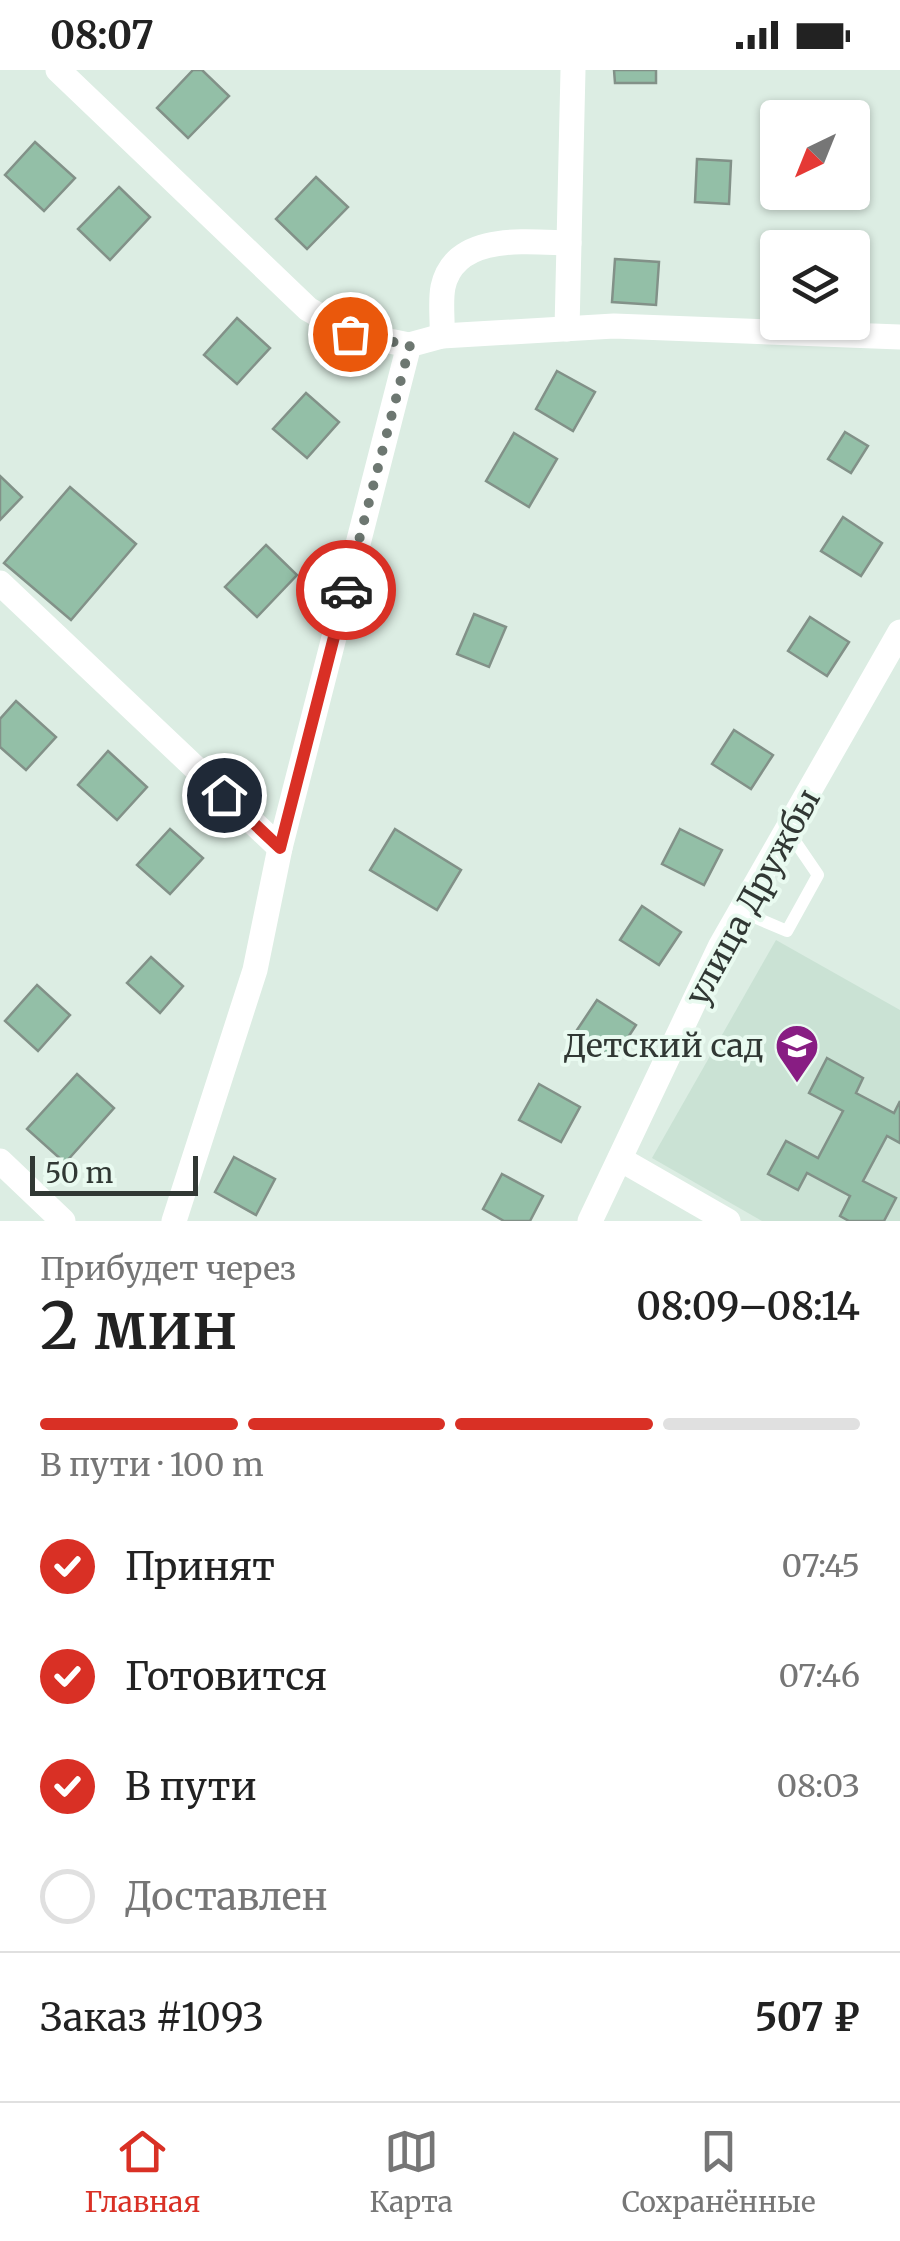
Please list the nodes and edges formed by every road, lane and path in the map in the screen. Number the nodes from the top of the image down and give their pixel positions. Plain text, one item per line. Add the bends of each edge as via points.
1 (58, 70) edge
2 (573, 70) edge
3 (568, 243) junction
4 (567, 329) junction
5 (442, 336) junction
6 (900, 338) edge
7 (410, 345) junction
8 (0, 583) edge
9 (900, 632) edge
10 (788, 831) junction
11 (280, 848) junction
12 (740, 911) junction
13 (620, 1159) junction
14 (0, 1161) edge
15 (63, 1221) edge
16 (174, 1221) edge
17 (590, 1221) edge
18 (728, 1221) edge

1 - 7 street via 308,310 350,334
2 - 3 street
3 - 4 street
3 - 5 street via 494,242 462,258 443,284
4 - 5 street
4 - 6 street
5 - 7 street
7 - 11 street
8 - 11 street
9 - 10 street, улица Дружбы
10 - 12 street, улица Дружбы
10 - 12 lane via 818,875 786,931
11 - 16 street via 255,970
12 - 13 street, улица Дружбы
13 - 17 street, улица Дружбы
13 - 18 street
14 - 15 street

